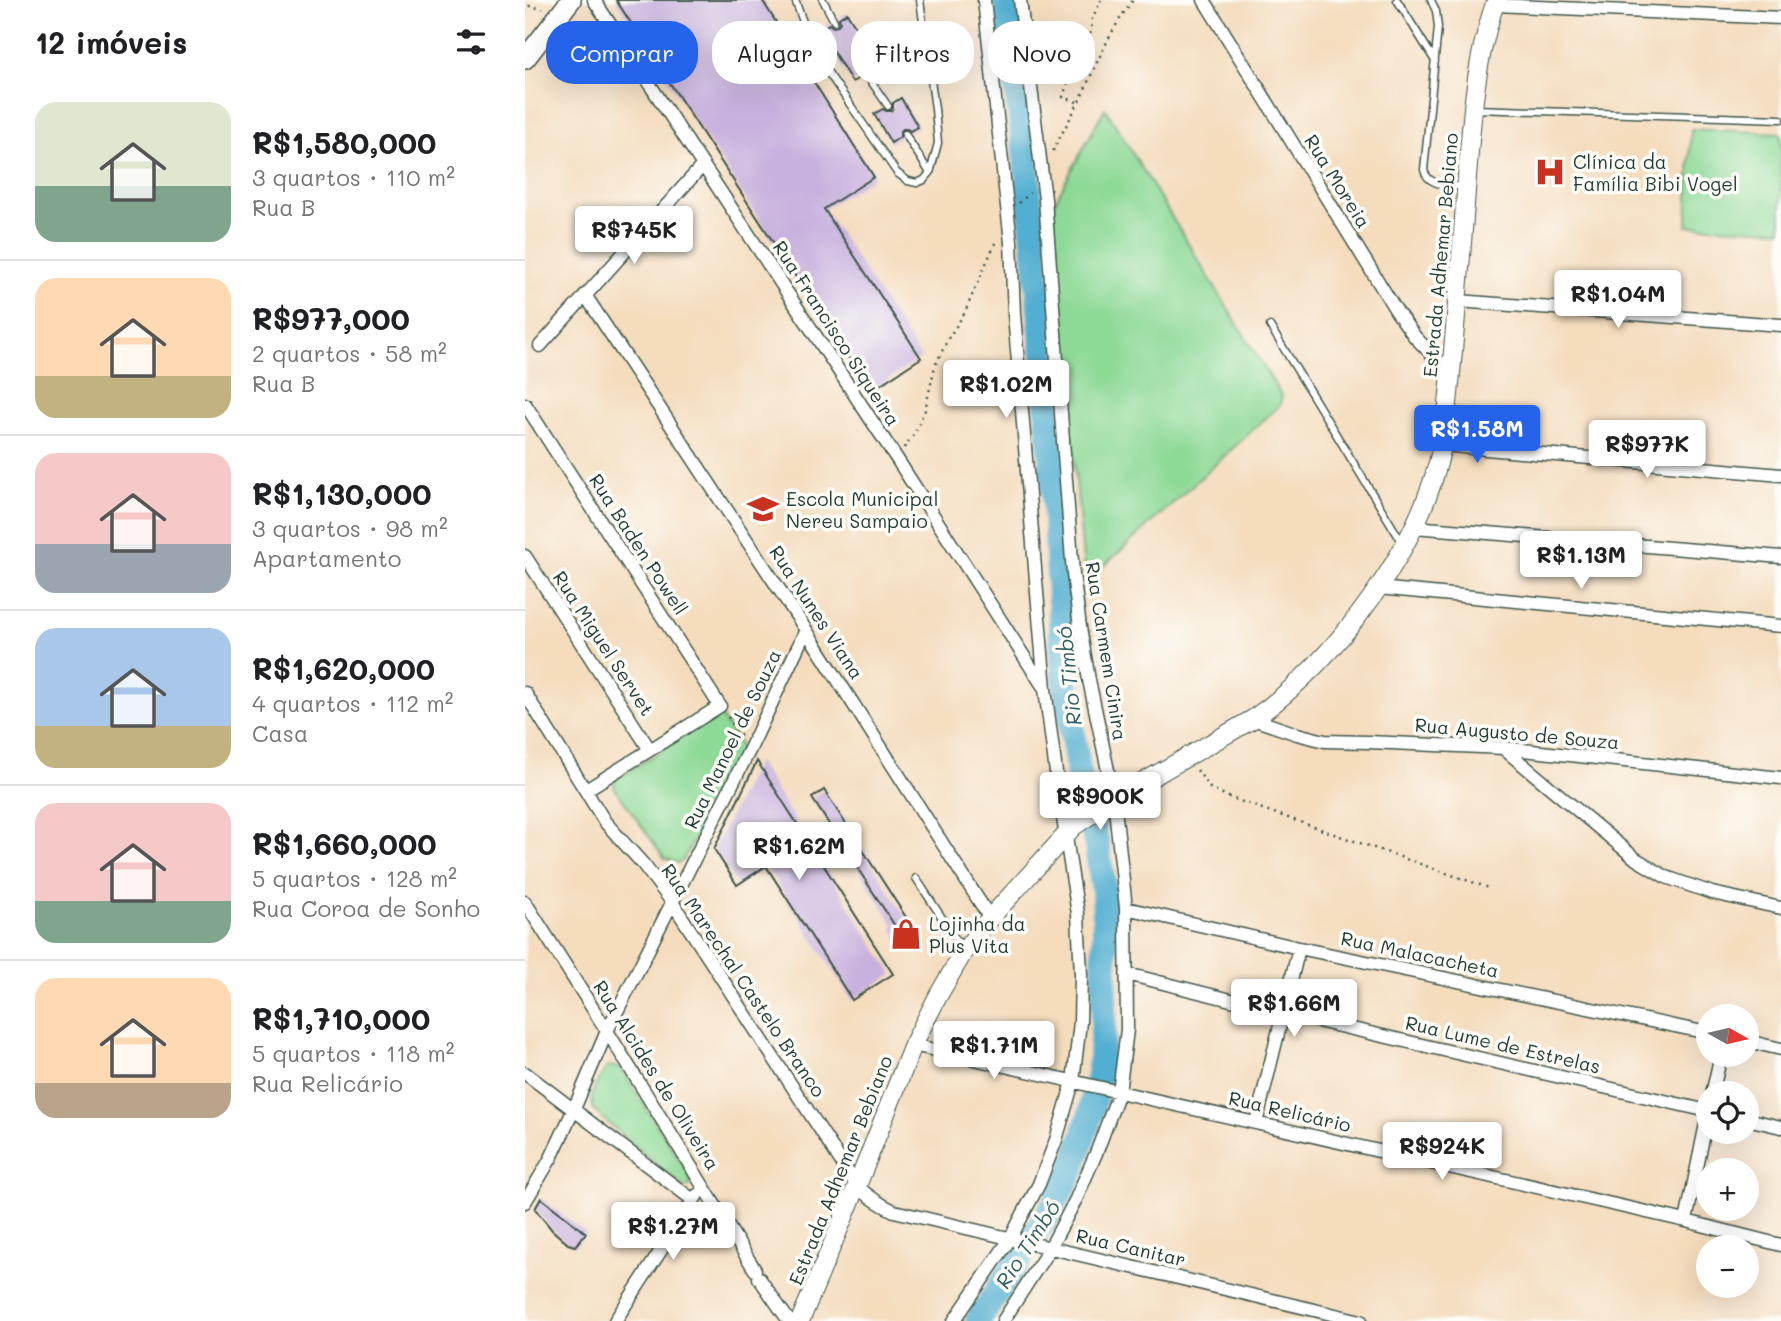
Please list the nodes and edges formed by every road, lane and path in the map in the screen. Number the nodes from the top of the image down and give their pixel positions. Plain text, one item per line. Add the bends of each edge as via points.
1 (572, 0) edge
2 (594, 0) edge
3 (795, 0) edge
4 (823, 0) edge
5 (920, 0) edge
6 (984, 0) edge
7 (1020, 0) edge
8 (1101, 0) edge
9 (1133, 0) edge
10 (1204, 0) edge
11 (1397, 0) edge
12 (1431, 0) edge
13 (1496, 2) edge
14 (1781, 18) edge
15 (834, 21) dead end
16 (525, 59) edge
17 (1436, 63) junction
18 (873, 84) edge
19 (1077, 102) junction
20 (888, 106) dead end
21 (1473, 108) junction
22 (1781, 119) edge
23 (905, 134) dead end
24 (703, 165) junction
25 (930, 173) junction
26 (1040, 181) junction
27 (1467, 187) junction
28 (1009, 215) junction
29 (997, 239) dead end
30 (585, 295) junction
31 (1458, 300) junction
32 (1270, 326) dead end
33 (1781, 326) edge
34 (540, 346) dead end
35 (1451, 374) junction
36 (525, 404) edge
37 (1442, 445) junction
38 (897, 459) junction
39 (1781, 475) edge
40 (1414, 527) junction
41 (1404, 545) junction
42 (525, 556) edge
43 (1781, 557) edge
44 (1378, 588) junction
45 (1781, 626) edge
46 (806, 630) junction
47 (1045, 689) junction
48 (525, 693) edge
49 (720, 706) junction
50 (1253, 719) junction
51 (1504, 748) junction
52 (750, 749) junction
53 (650, 750) junction
54 (1188, 756) junction
55 (1781, 778) edge
56 (586, 790) junction
57 (1109, 802) junction
58 (1070, 830) junction
59 (916, 878) dead end
60 (1492, 889) dead end
61 (525, 902) edge
62 (672, 902) junction
63 (1126, 908) junction
64 (1781, 908) edge
65 (990, 918) junction
66 (1299, 948) junction
67 (964, 951) junction
68 (1127, 974) junction
69 (1283, 1013) junction
70 (607, 1031) junction
71 (1696, 1031) edge
72 (1759, 1044) edge
73 (913, 1045) junction
74 (1781, 1049) edge
75 (525, 1073) edge
76 (1078, 1083) junction
77 (1114, 1091) junction
78 (575, 1109) junction
79 (1696, 1109) edge
80 (1256, 1122) junction
81 (1759, 1122) edge
82 (1781, 1127) edge
83 (1702, 1144) edge
84 (703, 1185) junction
85 (857, 1186) junction
86 (694, 1200) junction
87 (525, 1202) edge
88 (1686, 1221) junction
89 (1013, 1240) junction
90 (1781, 1245) edge
91 (1046, 1247) junction
92 (615, 1321) edge
93 (789, 1321) edge
94 (800, 1321) edge
95 (954, 1321) edge
96 (1003, 1321) edge
97 (1361, 1321) edge

1 - 16 main road
2 - 24 street, Rua Francisco Siqueira
3 - 25 lane via 814,52 897,173 917,183
4 - 15 lane
5 - 25 lane via 938,143
6 - 28 street
7 - 26 street, Rua Carmem Cinira
8 - 19 path via 1063,97
9 - 19 path
10 - 35 street, Rua Moreia via 1397,312
11 - 17 lane
12 - 17 lane via 1438,27
13 - 14 street
13 - 21 main road, Estrada Adhemar Bebiano via 1481,53
17 - 27 lane via 1425,176 1437,183
18 - 20 lane
19 - 26 path
21 - 22 lane
21 - 27 main road, Estrada Adhemar Bebiano
23 - 25 lane
24 - 30 street
24 - 38 street, Rua Francisco Siqueira
26 - 28 path
26 - 57 street, Rua Carmem Cinira via 1073,574
27 - 31 main road, Estrada Adhemar Bebiano
28 - 47 street via 1013,314
29 - 38 path via 935,366 920,422
30 - 34 street
30 - 46 street, Rua Nunes Viana
31 - 33 street
31 - 35 main road, Estrada Adhemar Bebiano
32 - 41 lane
35 - 37 main road, Estrada Adhemar Bebiano
36 - 49 street, Rua Baden Powell
37 - 39 street
37 - 40 main road, Estrada Adhemar Bebiano
38 - 47 street, Rua Francisco Siqueira
40 - 41 main road, Estrada Adhemar Bebiano
40 - 43 street
41 - 44 main road, Estrada Adhemar Bebiano
42 - 53 street, Rua Miguel Servet
44 - 45 street
44 - 50 main road, Estrada Adhemar Bebiano via 1306,676
46 - 52 street, Rua Manoel de Souza
46 - 65 street, Rua Nunes Viana
47 - 58 street
48 - 56 street, Rua Marechal Castelo Branco
49 - 52 path
49 - 53 street
50 - 51 street, Rua Augusto de Souza via 1325,741
50 - 54 main road, Estrada Adhemar Bebiano
51 - 55 street, Rua Augusto de Souza
51 - 64 street via 1636,859 1666,877 1711,893
52 - 62 street, Rua Manoel de Souza
53 - 56 street
54 - 57 main road, Estrada Adhemar Bebiano
54 - 60 path via 1210,788 1231,798
56 - 62 street, Rua Marechal Castelo Branco via 605,821
57 - 58 main road, Estrada Adhemar Bebiano
57 - 63 street, Rua Carmem Cinira
58 - 65 main road, Estrada Adhemar Bebiano
58 - 76 street via 1081,975
59 - 67 lane
61 - 70 street, Rua Alcides de Oliveira
62 - 70 street, Rua Manoel de Souza
62 - 85 street, Rua Marechal Castelo Branco
63 - 66 street, Rua Malacacheta
63 - 68 street, Rua Carmem Cinira
65 - 67 main road, Estrada Adhemar Bebiano
66 - 69 street
66 - 71 street, Rua Malacacheta
67 - 73 main road, Estrada Adhemar Bebiano
68 - 69 street, Rua Lume de Estrelas
68 - 77 street, Rua Carmem Cinira via 1128,1030
69 - 79 street, Rua Lume de Estrelas
69 - 80 street
70 - 78 street, Rua Manoel de Souza
70 - 84 street, Rua Alcides de Oliveira
72 - 74 street
73 - 76 street, Rua Relicário
73 - 85 main road, Estrada Adhemar Bebiano
75 - 78 street
76 - 77 street, Rua Relicário
76 - 89 street
77 - 80 street, Rua Relicário
77 - 91 street, Rua Carmem Cinira via 1097,1151 1076,1199
78 - 86 street
78 - 87 street, Rua Manoel de Souza
80 - 88 street, Rua Relicário
81 - 82 street
83 - 88 street
84 - 86 street
84 - 93 street, Rua Alcides de Oliveira
85 - 89 street, Rua Canitar via 894,1211
85 - 94 main road, Estrada Adhemar Bebiano
86 - 92 street
88 - 90 street, Rua Relicário
89 - 91 street, Rua Canitar
89 - 95 street
91 - 96 street, Rua Carmem Cinira
91 - 97 street, Rua Canitar

